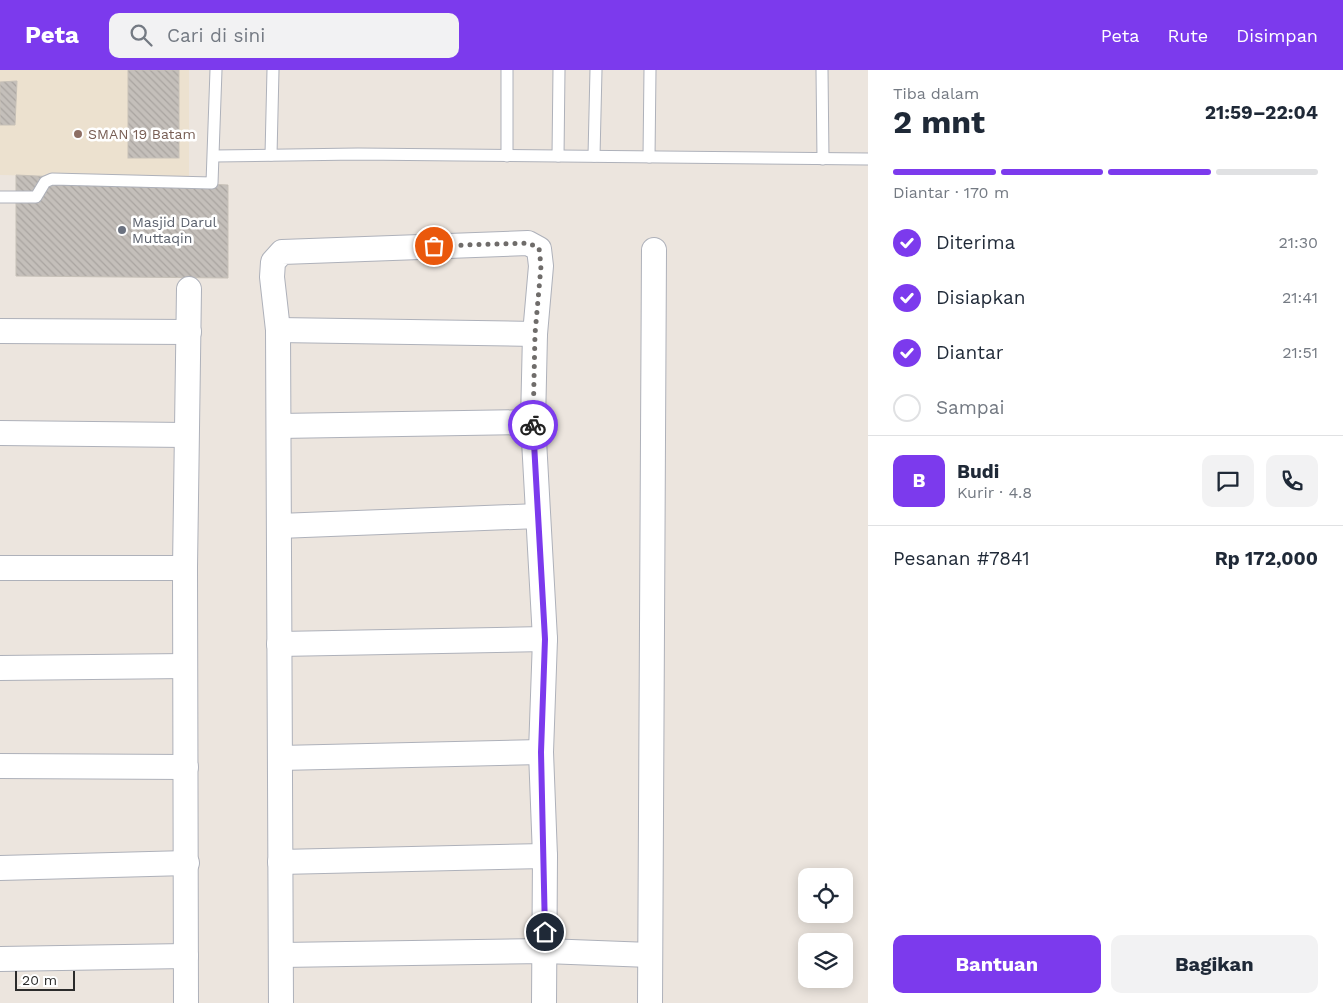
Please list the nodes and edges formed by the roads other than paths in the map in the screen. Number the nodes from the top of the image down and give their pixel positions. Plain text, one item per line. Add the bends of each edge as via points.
1 (216, 70) edge
2 (273, 70) edge
3 (507, 70) edge
4 (559, 70) edge
5 (596, 70) edge
6 (650, 70) edge
7 (822, 70) edge
8 (271, 155) junction
9 (214, 156) junction
10 (507, 156) junction
11 (558, 156) junction
12 (594, 156) junction
13 (649, 157) junction
14 (823, 159) junction
15 (868, 160) edge
16 (0, 197) edge
17 (654, 250) dead end
18 (189, 289) dead end
19 (278, 330) junction
20 (0, 331) edge
21 (189, 332) junction
22 (535, 334) junction
23 (533, 422) junction
24 (279, 426) junction
25 (0, 434) edge
26 (186, 435) junction
27 (538, 516) junction
28 (279, 526) junction
29 (0, 568) edge
30 (185, 568) junction
31 (545, 639) junction
32 (279, 644) junction
33 (185, 666) junction
34 (0, 668) edge
35 (541, 752) junction
36 (280, 758) junction
37 (0, 766) edge
38 (186, 767) junction
39 (545, 856) junction
40 (280, 862) junction
41 (187, 863) junction
42 (0, 868) edge
43 (545, 951) junction
44 (281, 955) junction
45 (650, 955) junction
46 (186, 956) junction
47 (0, 958) edge
48 (186, 1003) edge
49 (281, 1003) edge
50 (544, 1003) edge
51 (650, 1003) edge

1 - 9 lane
2 - 8 lane
3 - 10 lane
4 - 11 lane
5 - 12 lane
6 - 13 lane
7 - 14 lane
8 - 9 lane
8 - 10 lane
9 - 16 lane via 211,183 52,179 45,182 36,197
10 - 11 lane
11 - 12 lane
12 - 13 lane
13 - 14 lane
14 - 15 lane
17 - 45 street
18 - 21 street
19 - 22 street
19 - 22 street via 272,277 273,262 282,252 528,243 539,248 541,266
19 - 24 street
20 - 21 street
21 - 26 street
22 - 23 street
23 - 24 street
23 - 27 street
24 - 28 street
25 - 26 street
26 - 30 street
27 - 28 street
27 - 31 street
28 - 32 street
29 - 30 street
30 - 33 street
31 - 32 street
31 - 35 street
32 - 36 street
33 - 34 street
33 - 38 street
35 - 36 street
35 - 39 street
36 - 40 street
37 - 38 street
38 - 41 street
39 - 40 street
39 - 43 street
40 - 44 street
41 - 42 street
41 - 46 street
43 - 44 street
43 - 45 street
43 - 50 street
44 - 49 street
45 - 51 street
46 - 47 street
46 - 48 street

